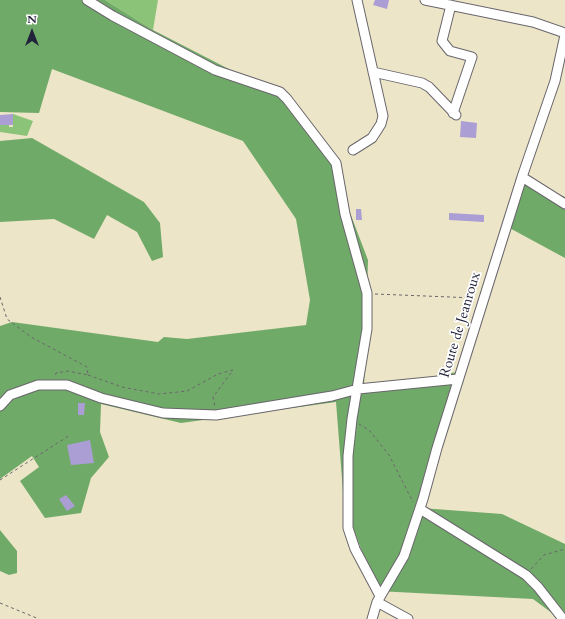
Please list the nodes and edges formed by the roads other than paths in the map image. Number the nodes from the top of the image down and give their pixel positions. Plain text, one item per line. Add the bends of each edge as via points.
1 (87, 0) edge
2 (428, 0) edge
3 (356, 1) edge
4 (451, 5) junction
5 (565, 34) edge
6 (373, 72) junction
7 (353, 150) dead end
8 (522, 177) junction
9 (565, 204) edge
10 (458, 379) junction
11 (358, 389) junction
12 (0, 406) edge
13 (420, 509) junction
14 (379, 599) junction
15 (372, 619) edge
16 (408, 619) edge
17 (563, 619) edge

1 - 11 street via 215,70 280,92 336,163 345,214 367,293 367,329
2 - 4 street
3 - 6 street
4 - 5 street via 533,22
4 - 6 street via 442,41 450,51 472,57 454,114 422,84
5 - 8 street, Route de Jeanroux via 555,81
6 - 7 street via 381,105 381,124 372,138
8 - 9 street
8 - 10 street, Route de Jeanroux
10 - 11 street
10 - 13 street, Route de Jeanroux
11 - 12 street via 332,396 216,415 163,413 101,398 67,385 38,385 10,395
11 - 14 street via 348,456 348,528
13 - 14 street, Route de Jeanroux via 404,556
13 - 17 street via 526,575 538,586
14 - 15 street, Route de Jeanroux
14 - 16 street

